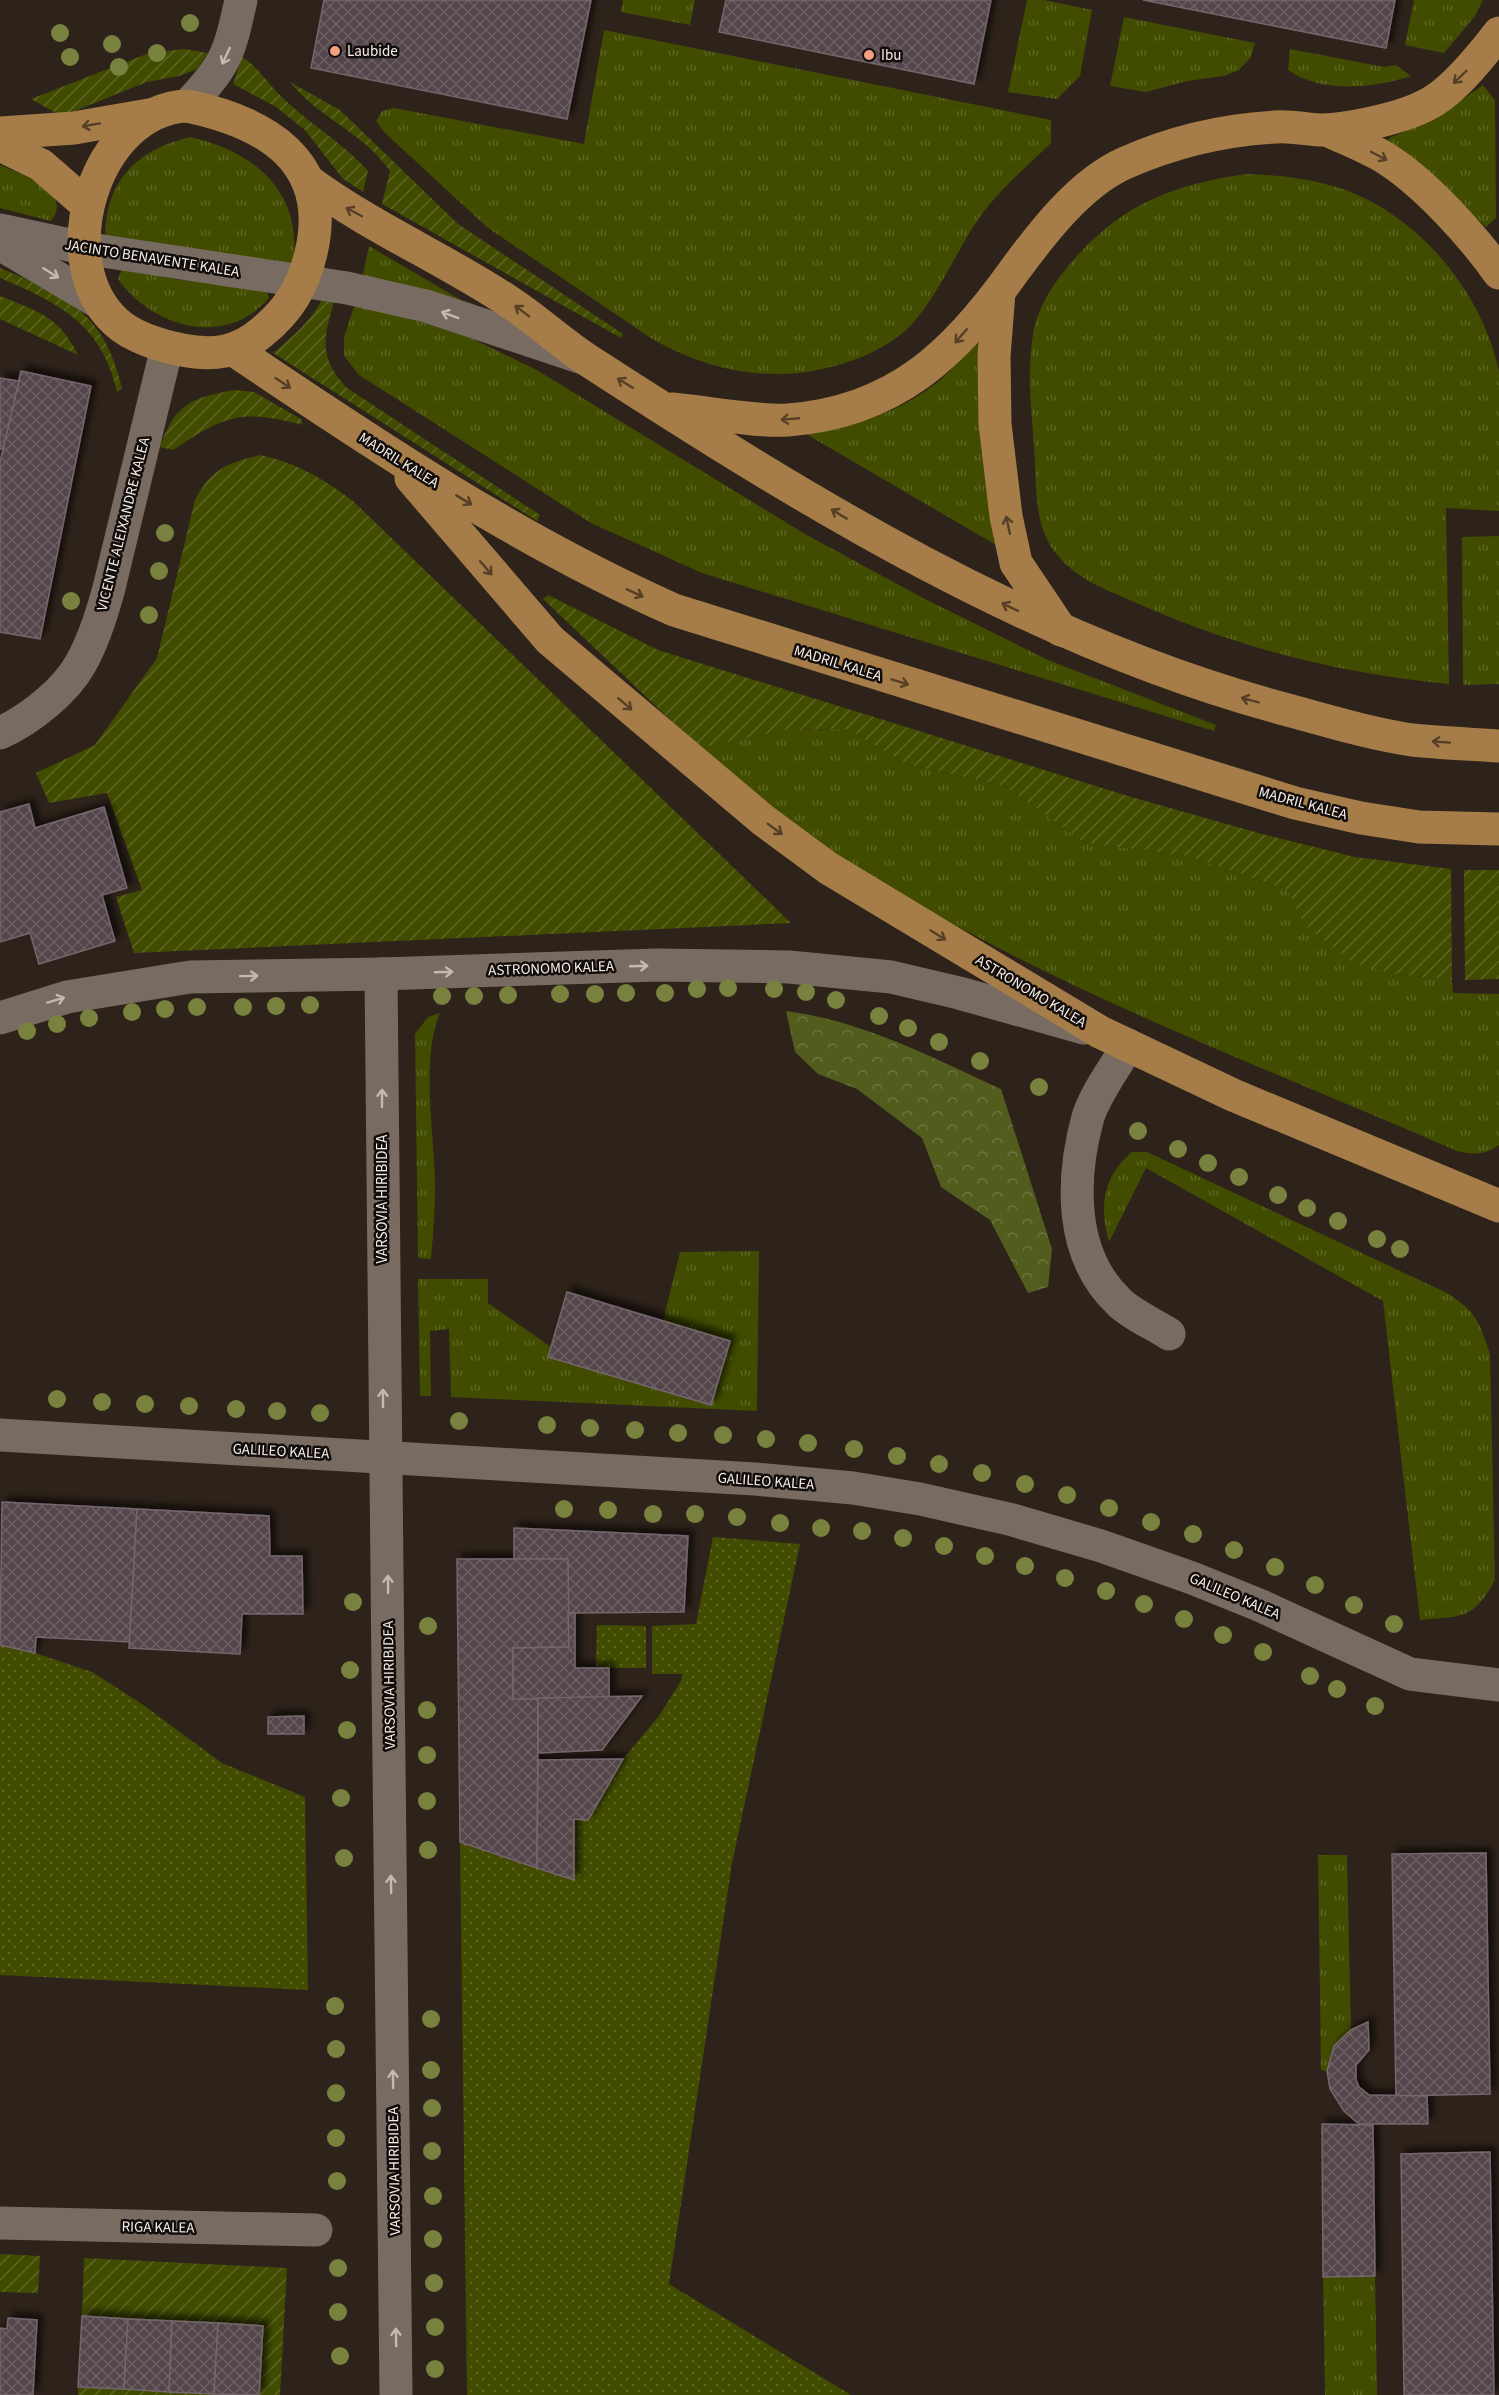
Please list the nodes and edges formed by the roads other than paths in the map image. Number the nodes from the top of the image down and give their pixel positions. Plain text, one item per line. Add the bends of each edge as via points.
1 (241, 0) edge
2 (1499, 33) edge
3 (187, 106) junction
4 (149, 115) junction
5 (1327, 130) junction
6 (0, 133) edge
7 (0, 145) edge
8 (307, 180) junction
9 (87, 205) junction
10 (0, 230) edge
11 (0, 244) edge
12 (83, 248) junction
13 (1499, 273) edge
14 (304, 281) junction
15 (999, 292) junction
16 (100, 303) junction
17 (167, 347) junction
18 (234, 350) junction
19 (585, 359) junction
20 (664, 408) junction
21 (395, 459) junction
22 (1062, 631) junction
23 (0, 732) edge
24 (1499, 746) edge
25 (1499, 829) edge
26 (381, 974) junction
27 (0, 1018) edge
28 (1114, 1038) junction
29 (1499, 1206) edge
30 (1169, 1334) dead end
31 (0, 1435) edge
32 (385, 1457) junction
33 (1499, 1685) edge
34 (0, 2223) edge
35 (316, 2230) dead end
36 (396, 2395) edge

1 -> 3 street via 232,44 222,65
2 -> 5 main road via 1435,100 1391,118
3 - 4 main road via 168,107
3 - 8 main road via 241,120 263,132 290,154
4 -> 6 main road via 74,128
4 - 9 main road via 116,146
5 -> 13 main road via 1385,158 1419,185 1484,252
5 - 15 main road via 1276,126 1221,134 1174,143 1121,165 1080,194 1040,236
7 - 9 main road via 41,165
8 - 14 main road via 315,203 314,239
19 -> 8 main road via 508,301 334,201
9 - 12 main road
10 - 12 street, JACINTO BENAVENTE KALEA
11 -> 16 street
12 - 14 street, JACINTO BENAVENTE KALEA
12 - 16 main road
14 - 18 main road via 287,310 261,334
19 -> 14 street via 426,306
15 -> 20 main road via 922,374 850,408 786,420
22 -> 15 main road via 1016,563 1006,516 995,424 994,357
16 - 17 main road via 117,323
17 - 18 main road via 207,355
17 - 23 street, VICENTE ALEIXANDRE KALEA via 98,627 81,665 62,687 33,712
18 -> 21 main road, MADRIL KALEA
20 -> 19 main road
22 -> 20 main road via 894,547
21 -> 25 main road, MADRIL KALEA via 523,535 610,582 674,610 1295,803 1419,827
21 -> 28 main road, ASTRONOMO KALEA via 550,640 763,820 828,868
24 -> 22 main road via 1410,739 1320,719 1163,672
27 -> 26 street, ASTRONOMO KALEA via 67,997 190,977
26 -> 28 street, ASTRONOMO KALEA via 657,965 841,971 891,977 959,993
32 -> 26 street, VARSOVIA HIRIBIDEA
28 - 29 main road, ASTRONOMO KALEA via 1233,1095
28 - 30 street via 1089,1117 1077,1176 1078,1226 1095,1271 1119,1303
31 - 32 street, GALILEO KALEA
32 - 33 street, GALILEO KALEA via 755,1479 920,1499 1009,1519 1132,1556 1259,1605 1410,1674
36 -> 32 street, VARSOVIA HIRIBIDEA
34 - 35 street, RIGA KALEA

